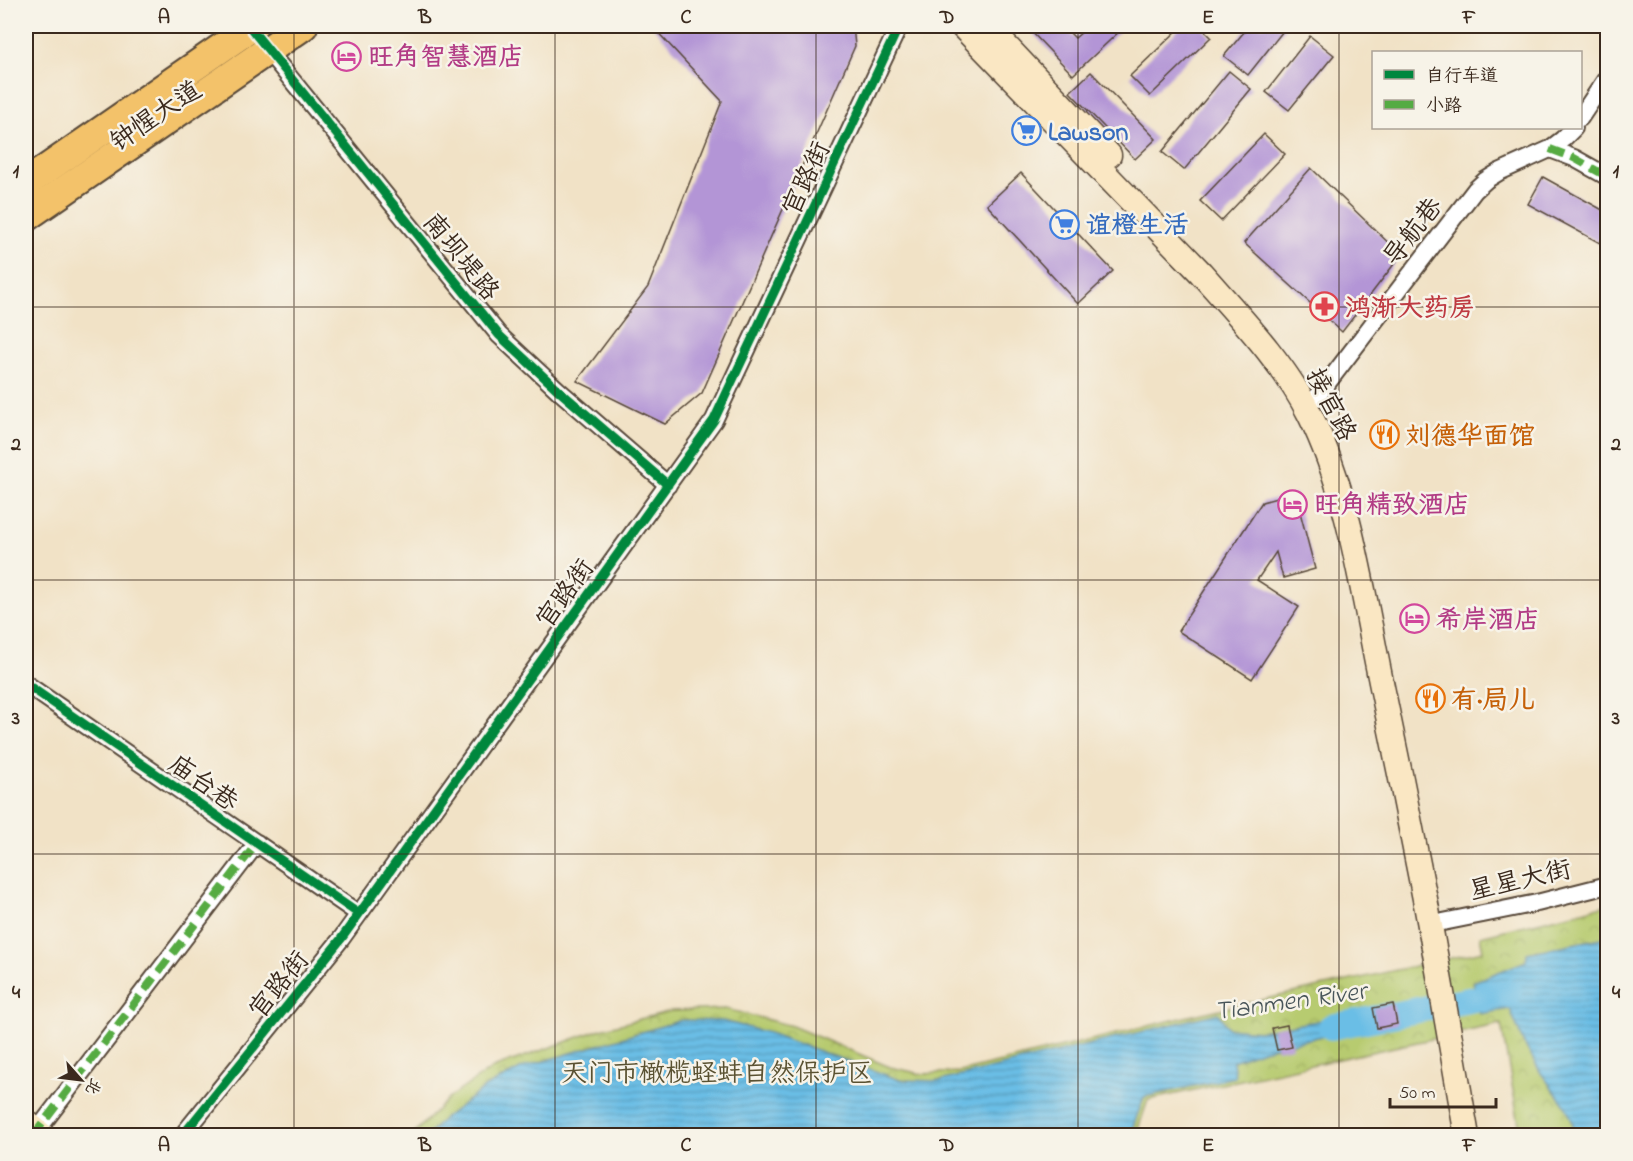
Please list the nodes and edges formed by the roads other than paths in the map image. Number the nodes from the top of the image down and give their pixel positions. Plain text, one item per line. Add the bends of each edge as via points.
1 (285, 26) edge
2 (303, 26) edge
3 (899, 26) edge
4 (962, 26) edge
5 (987, 26) edge
6 (253, 33) edge
7 (1608, 76) edge
8 (1582, 116) edge
9 (1573, 129) edge
10 (1550, 149) junction
11 (26, 170) edge
12 (1608, 177) edge
13 (26, 183) edge
14 (26, 204) edge
15 (26, 217) edge
16 (1316, 398) junction
17 (668, 485) junction
18 (26, 684) edge
19 (257, 843) junction
20 (1608, 885) edge
21 (359, 914) junction
22 (1437, 924) junction
23 (1458, 1041) junction
24 (34, 1131) edge
25 (182, 1136) edge
26 (1467, 1136) edge
27 (1480, 1136) edge

1 - 6 highway, 钟惺大道
2 - 6 highway
3 - 17 street, 官路街 via 724,401
4 - 22 main road, 接官路 via 1201,273 1274,358 1310,414 1334,473 1347,519
5 - 16 main road, 接官路 via 1206,257 1289,354
6 - 11 highway
6 - 13 highway, 钟惺大道
6 - 14 highway, 钟惺大道
6 - 15 highway
6 - 17 street, 南坝堤路 via 499,335
7 - 8 street
9 - 10 street, 导航巷
10 - 12 street
10 - 16 street, 导航巷 via 1499,172 1475,190
16 - 22 main road, 接官路 via 1354,500 1395,681
17 - 21 street, 官路街
18 - 19 street, 庙台巷
19 - 21 street, 庙台巷
19 - 24 street
20 - 22 street, 星星大街
21 - 25 street, 官路街
22 - 23 main road
23 - 26 main road
23 - 27 main road

